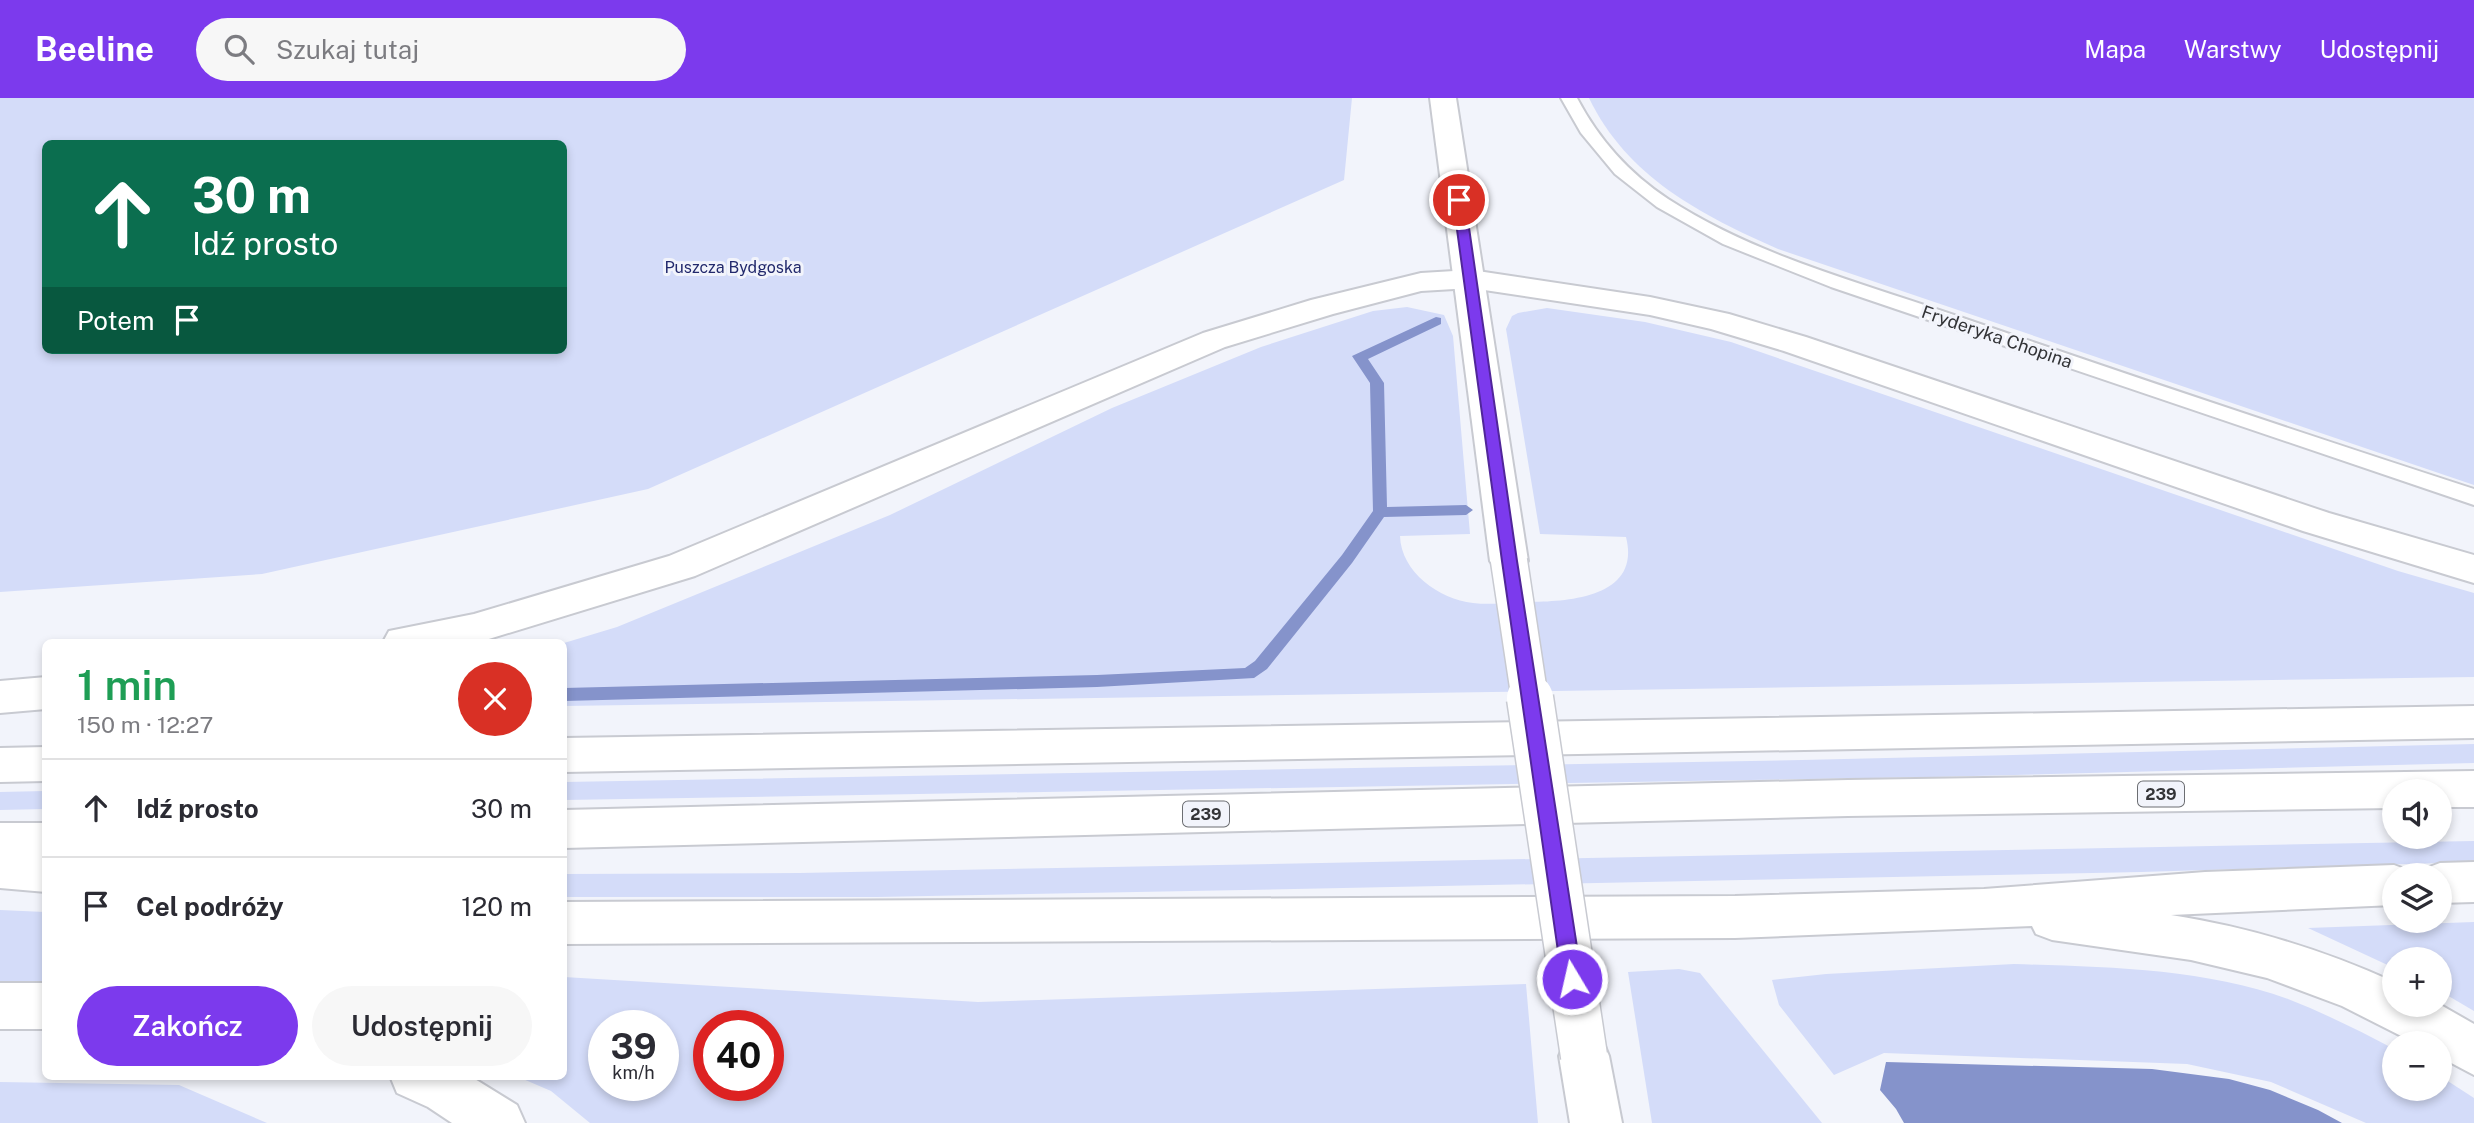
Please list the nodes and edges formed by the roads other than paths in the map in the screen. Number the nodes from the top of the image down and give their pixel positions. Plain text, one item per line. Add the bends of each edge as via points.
1 (1443, 98) edge
2 (1569, 98) edge
3 (1471, 279) junction
4 (2474, 497) edge
5 (2474, 569) edge
6 (419, 639) edge
7 (42, 693) edge
8 (0, 697) edge
9 (2474, 722) edge
10 (567, 755) edge
11 (42, 764) edge
12 (0, 765) edge
13 (2474, 789) edge
14 (567, 829) edge
15 (0, 842) edge
16 (42, 842) edge
17 (0, 868) edge
18 (42, 872) edge
19 (2474, 882) edge
20 (2452, 883) edge
21 (2382, 885) edge
22 (1984, 909) junction
23 (567, 923) edge
24 (0, 1006) edge
25 (42, 1006) edge
26 (2474, 1051) edge
27 (424, 1080) edge
28 (499, 1123) edge
29 (1596, 1123) edge

1 - 3 main road
2 - 4 lane, Fryderyka Chopina via 1603,153 1624,174 1683,216 1755,252
3 - 5 main road via 1650,306 1744,328 2316,522
3 - 6 main road via 1421,282 1214,340 682,566 474,629
3 - 29 main road, bridge via 1509,561
7 - 8 main road
9 - 10 main road
11 - 12 main road
13 - 14 main road, 239 via 1848,798
15 - 16 main road
17 - 18 main road
19 - 20 main road
21 - 22 main road via 2205,892
22 - 23 main road via 1721,917
22 - 26 main road via 2235,947 2374,997
24 - 25 main road
27 - 28 main road

